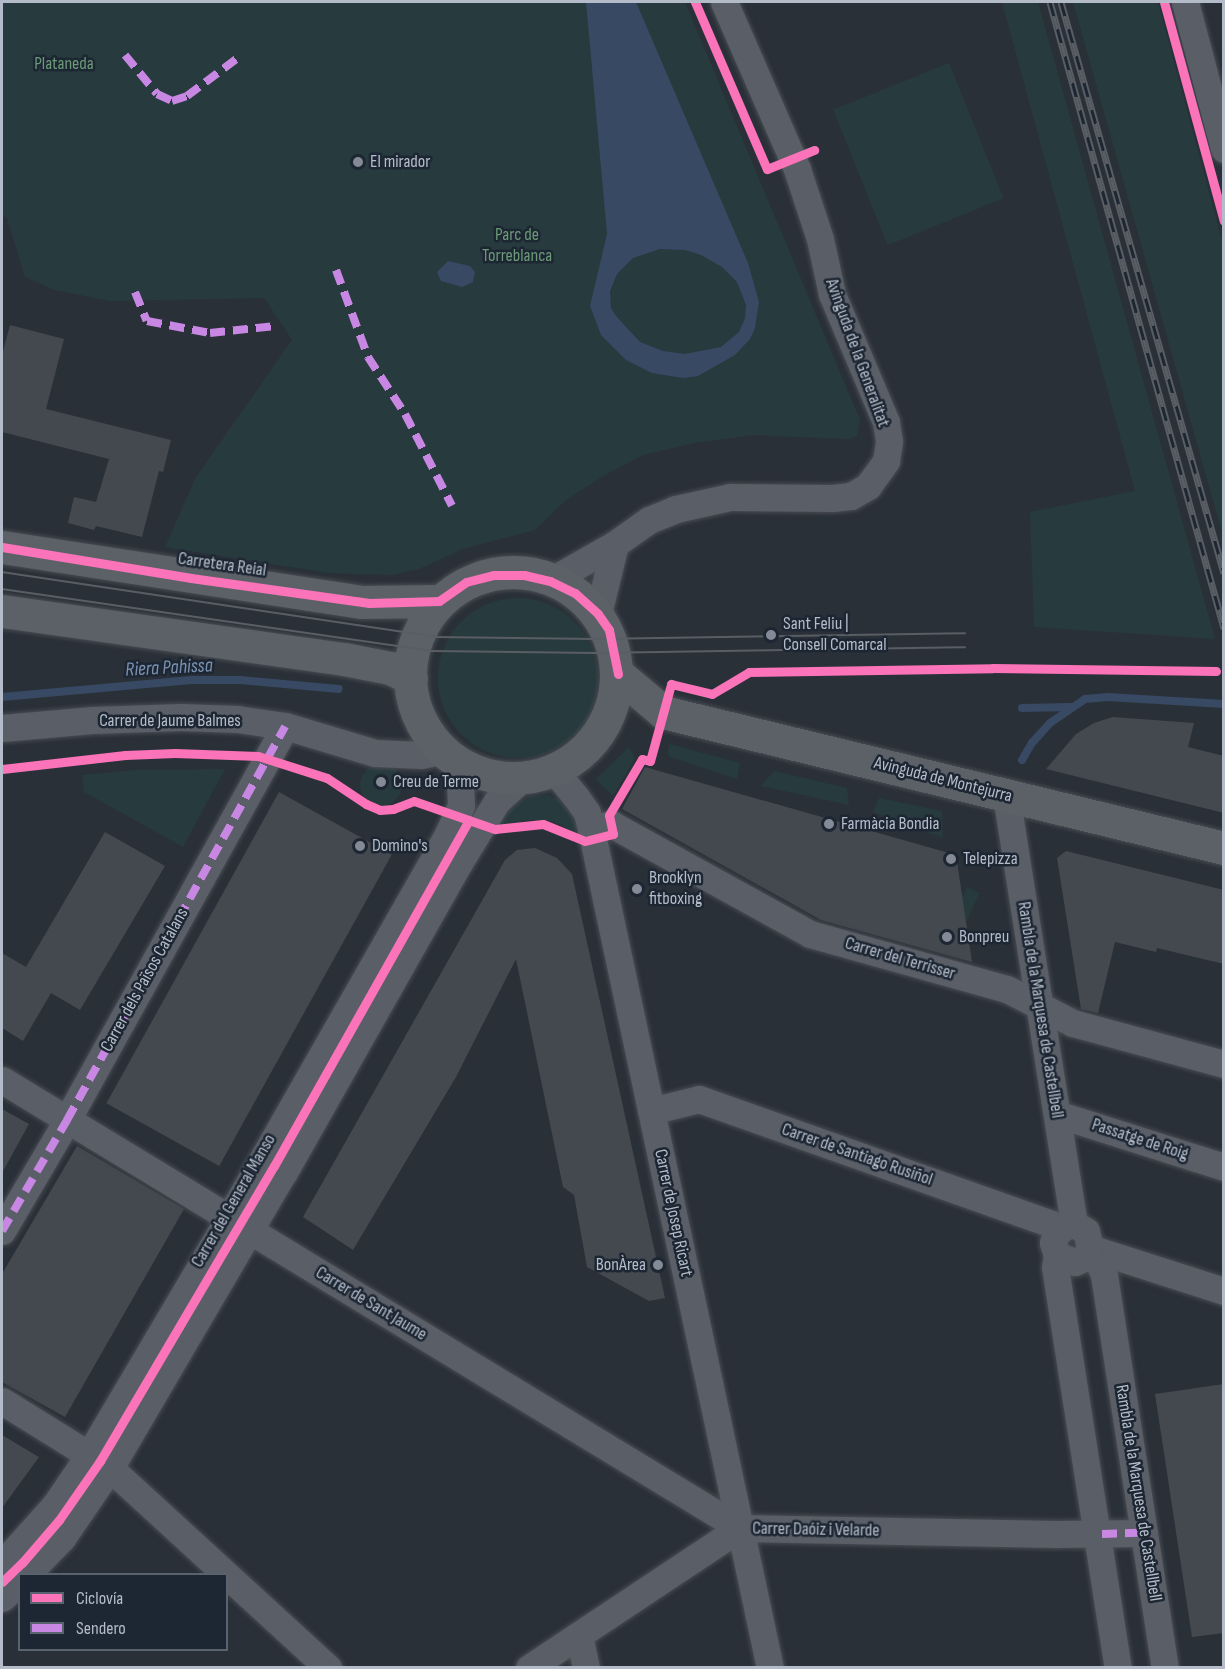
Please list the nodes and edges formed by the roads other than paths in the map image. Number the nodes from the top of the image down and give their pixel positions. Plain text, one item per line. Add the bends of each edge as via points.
1 (724, 2) edge
2 (1185, 2) edge
3 (1224, 149) edge
4 (615, 544) junction
5 (2, 547) edge
6 (550, 581) junction
7 (439, 601) junction
8 (2, 611) edge
9 (598, 614) junction
10 (618, 674) junction
11 (411, 678) junction
12 (663, 712) junction
13 (285, 726) junction
14 (2, 728) edge
15 (597, 736) junction
16 (451, 757) junction
17 (539, 773) junction
18 (1006, 795) junction
19 (591, 829) junction
20 (1224, 848) edge
21 (1040, 1006) junction
22 (1224, 1064) edge
23 (2, 1080) edge
24 (651, 1111) junction
25 (1057, 1114) junction
26 (67, 1120) junction
27 (1224, 1167) edge
28 (239, 1224) junction
29 (1068, 1226) junction
30 (2, 1231) edge
31 (1089, 1251) junction
32 (1057, 1255) junction
33 (1224, 1291) edge
34 (2, 1401) edge
35 (100, 1461) junction
36 (740, 1528) junction
37 (1097, 1533) junction
38 (1144, 1533) junction
39 (2, 1564) edge
40 (29, 1573) edge
41 (223, 1573) edge
42 (228, 1577) edge
43 (18, 1584) edge
44 (2, 1598) edge
45 (579, 1635) junction
46 (328, 1668) edge
47 (529, 1668) edge
48 (586, 1668) edge
49 (770, 1668) edge
50 (1118, 1668) edge
51 (1165, 1668) edge

1 - 4 street, Avinguda de la Generalitat via 796,169 820,239 832,294 886,422 886,461 868,486 851,496 708,500 649,520
2 - 3 street
4 - 6 street, Avinguda de la Generalitat
4 - 9 street
5 - 7 main road, Carretera Reial via 362,602
6 - 7 main road via 524,575 494,575 466,582
6 - 9 main road via 575,593
7 - 11 main road via 416,638
8 - 11 main road via 344,659 390,668
9 - 10 main road via 609,630
10 - 12 main road, Avinguda de Montejurra
10 - 15 main road via 608,719
11 - 16 main road via 421,720
12 - 15 main road
12 - 18 main road, Avinguda de Montejurra
13 - 14 street, Carrer de Jaume Balmes via 181,717
13 - 16 street, Carrer de Jaume Balmes via 375,753
13 - 26 street, Carrer dels Països Catalans
15 - 17 main road via 576,757
16 - 17 main road via 506,778
16 - 28 street, Carrer del General Manso via 462,785 457,816
17 - 19 street, Carrer de Josep Ricart via 576,797 587,813
17 - 28 street, Carrer del General Manso via 497,801
18 - 20 main road, Avinguda de Montejurra
18 - 21 street, Rambla de la Marquesa de Castellbell
19 - 21 street, Carrer del Terrisser via 611,824 810,934 1007,990
19 - 24 street, Carrer de Josep Ricart
21 - 22 street, Carrer del Terrisser via 1073,1023
21 - 25 street, Rambla de la Marquesa de Castellbell
23 - 26 street, Carrer de Sant Jaume
24 - 29 street, Carrer de Santiago Rusiñol via 699,1099
24 - 36 street, Carrer de Josep Ricart
25 - 27 street, Passatge de Roig
25 - 29 street, Rambla de la Marquesa de Castellbell
26 - 28 street, Carrer de Sant Jaume
26 - 30 street, Carrer dels Països Catalans
28 - 35 street, Carrer del General Manso
28 - 36 street, Carrer de Sant Jaume
29 - 31 street, Rambla de la Marquesa de Castellbell via 1086,1231
29 - 32 street, Rambla de la Marquesa de Castellbell via 1053,1238
31 - 32 street via 1075,1262
31 - 33 street
31 - 38 street, Rambla de la Marquesa de Castellbell via 1104,1275
32 - 37 street, Rambla de la Marquesa de Castellbell via 1055,1267
34 - 35 street
35 - 39 street, Carrer del General Manso
35 - 40 street, Carrer del General Manso via 62,1538
35 - 41 street
36 - 37 street, Carrer Daóiz i Velarde
36 - 45 street, Carrer Daóiz i Velarde
36 - 49 street, Carrer de Josep Ricart
37 - 38 street, Carrer Daóiz i Velarde
37 - 50 street, Rambla de la Marquesa de Castellbell
38 - 51 street, Rambla de la Marquesa de Castellbell
42 - 46 street
43 - 44 street
45 - 47 street, Carrer Daóiz i Velarde
45 - 48 street

